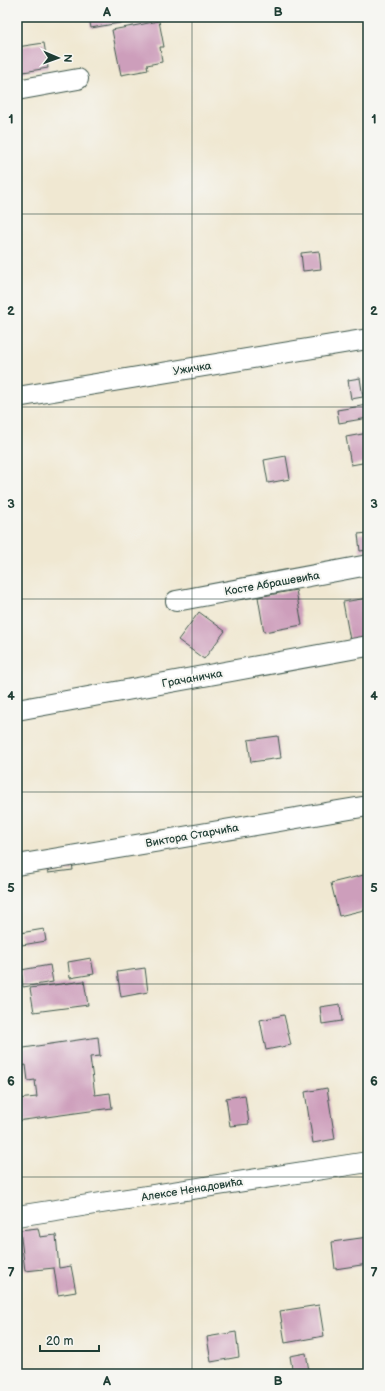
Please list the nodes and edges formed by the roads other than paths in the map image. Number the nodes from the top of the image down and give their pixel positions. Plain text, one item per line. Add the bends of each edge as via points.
1 (78, 79) dead end
2 (17, 90) edge
3 (368, 339) edge
4 (17, 397) edge
5 (368, 565) edge
6 (176, 601) dead end
7 (368, 646) edge
8 (17, 710) edge
9 (368, 806) edge
10 (17, 865) edge
11 (368, 1162) edge
12 (17, 1216) edge

1 - 2 street
3 - 4 street, Ужичка
5 - 6 street, Косте Абрашевића
7 - 8 street, Грачаничка
9 - 10 street, Виктора Старчића
11 - 12 street, Алексе Ненадовића

